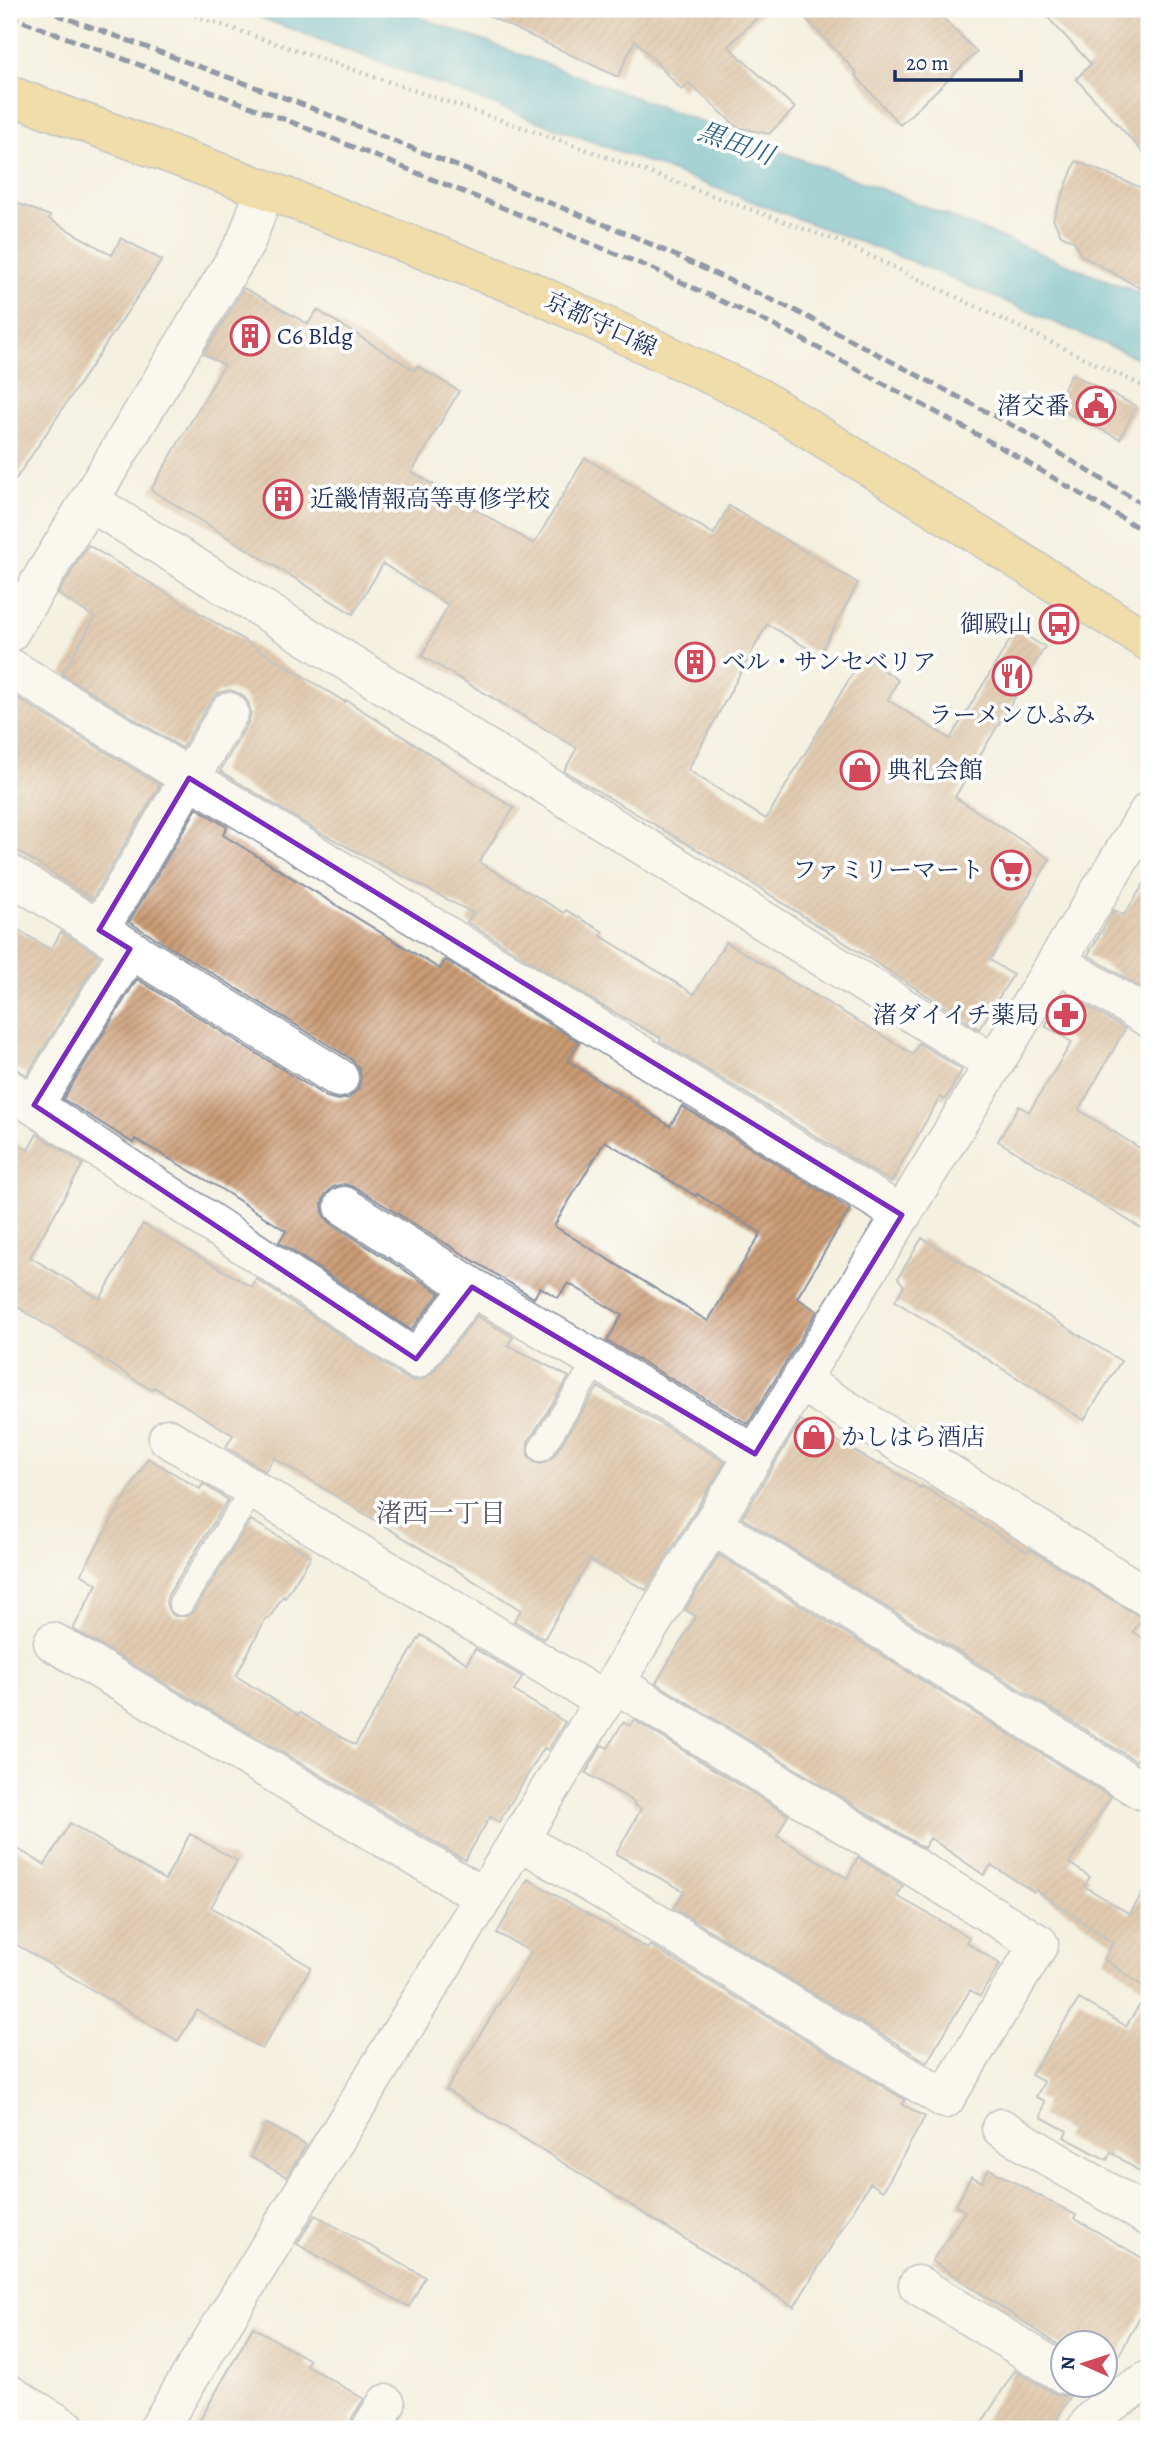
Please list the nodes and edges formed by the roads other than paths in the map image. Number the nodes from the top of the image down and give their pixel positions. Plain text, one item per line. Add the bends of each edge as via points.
1 (9, 95) edge
2 (265, 189) junction
3 (89, 501) junction
4 (9, 633) edge
5 (1149, 642) edge
6 (9, 667) edge
7 (229, 712) dead end
8 (190, 778) junction
9 (1149, 811) edge
10 (9, 874) edge
11 (115, 939) junction
12 (1057, 962) junction
13 (1149, 1018) edge
14 (994, 1064) junction
15 (339, 1078) dead end
16 (21, 1097) edge
17 (344, 1206) dead end
18 (902, 1215) junction
19 (472, 1286) junction
20 (597, 1360) junction
21 (800, 1381) junction
22 (168, 1438) dead end
23 (541, 1449) dead end
24 (755, 1454) junction
25 (253, 1489) junction
26 (712, 1525) junction
27 (1149, 1598) edge
28 (181, 1603) dead end
29 (53, 1642) dead end
30 (610, 1692) junction
31 (1149, 1782) edge
32 (520, 1840) junction
33 (484, 1897) junction
34 (1001, 2128) dead end
35 (1149, 2217) edge
36 (918, 2285) dead end
37 (1050, 2366) edge
38 (1149, 2380) edge
39 (9, 2394) edge
40 (1093, 2406) edge
41 (67, 2429) edge
42 (158, 2429) edge

1 - 2 main road, 京都守口線
2 - 3 street via 246,242
2 - 5 main road, 京都守口線 via 531,291 758,397
3 - 4 street
3 - 14 street
6 - 8 street
7 - 8 street
8 - 11 street
8 - 18 street
9 - 12 street
10 - 11 street
11 - 15 street
11 - 16 street
12 - 13 street
12 - 14 street
14 - 18 street
16 - 19 street via 416,1359
17 - 19 street
18 - 21 street
19 - 20 street
20 - 23 lane
20 - 24 street
21 - 24 street
21 - 27 street
22 - 25 street
24 - 26 street
25 - 28 lane
25 - 30 street
26 - 30 street
26 - 31 street via 1141,1790
29 - 33 street
30 - 32 street
30 - 32 street via 1039,1944 945,2099
32 - 33 street
33 - 42 street
34 - 35 street
36 - 37 street
38 - 40 street
39 - 41 street

